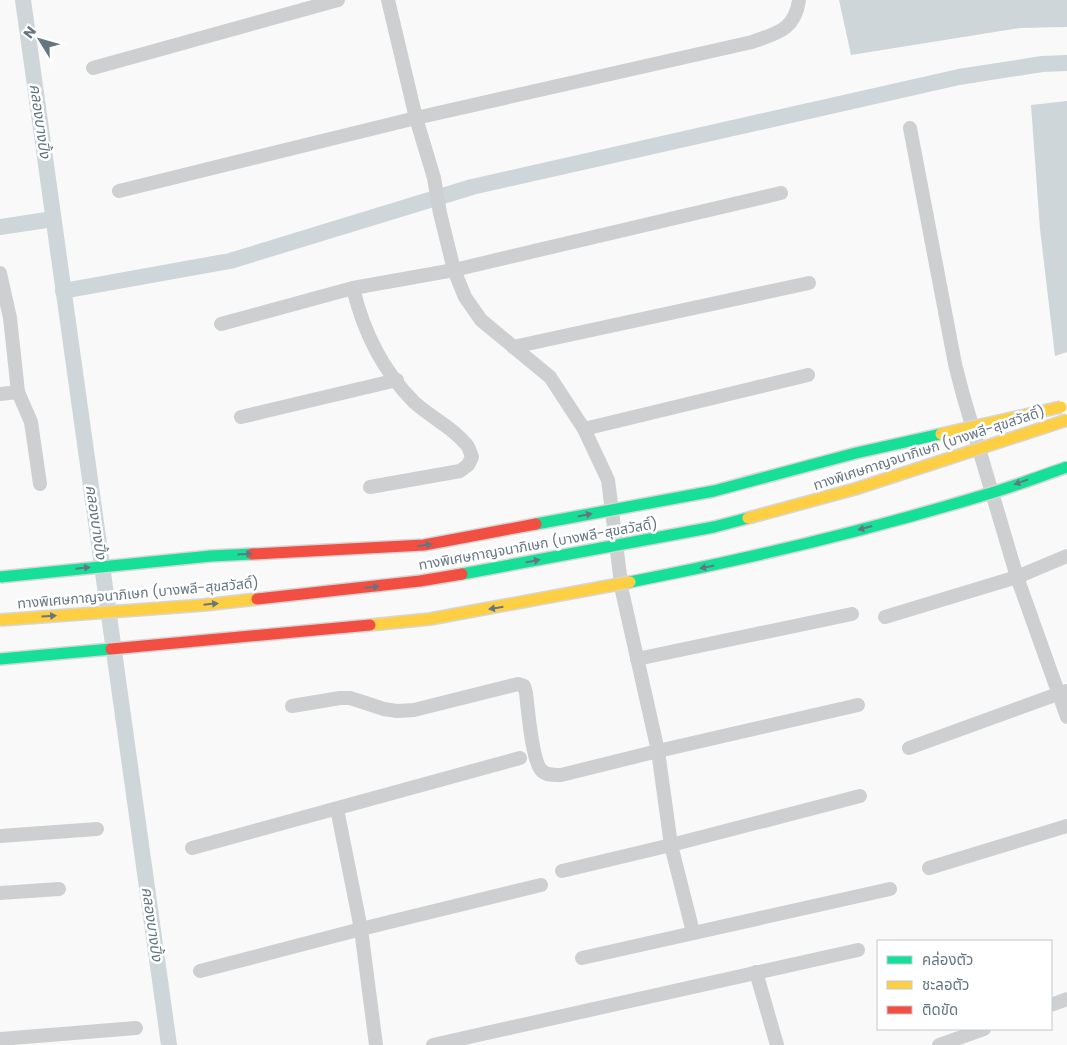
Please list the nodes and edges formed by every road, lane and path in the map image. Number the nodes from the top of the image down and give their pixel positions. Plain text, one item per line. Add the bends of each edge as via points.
1 (338, 0) edge
2 (388, 0) edge
3 (799, 0) edge
4 (93, 68) dead end
5 (416, 118) junction
6 (910, 128) dead end
7 (119, 191) dead end
8 (781, 193) dead end
9 (454, 270) junction
10 (0, 273) edge
11 (810, 283) dead end
12 (353, 288) junction
13 (221, 324) dead end
14 (513, 347) junction
15 (808, 375) dead end
16 (397, 380) junction
17 (18, 392) junction
18 (0, 394) edge
19 (1067, 406) edge
20 (241, 417) dead end
21 (1067, 420) edge
22 (584, 429) junction
23 (1067, 467) edge
24 (40, 484) dead end
25 (370, 487) dead end
26 (1067, 556) edge
27 (0, 576) edge
28 (1017, 577) junction
29 (852, 614) dead end
30 (885, 617) dead end
31 (0, 620) edge
32 (2, 659) edge
33 (637, 659) junction
34 (1063, 692) edge
35 (292, 706) dead end
36 (858, 706) dead end
37 (1067, 717) edge
38 (909, 748) dead end
39 (658, 751) junction
40 (520, 758) dead end
41 (860, 796) dead end
42 (337, 809) junction
43 (1067, 826) edge
44 (98, 829) dead end
45 (0, 836) edge
46 (671, 845) junction
47 (192, 848) dead end
48 (930, 868) dead end
49 (562, 871) dead end
50 (541, 884) dead end
51 (59, 889) dead end
52 (890, 889) dead end
53 (0, 893) edge
54 (361, 929) junction
55 (693, 932) junction
56 (858, 950) dead end
57 (582, 958) dead end
58 (200, 971) dead end
59 (756, 972) junction
60 (1067, 999) edge
61 (1052, 1005) edge
62 (136, 1028) dead end
63 (981, 1030) edge
64 (0, 1039) edge
65 (376, 1045) edge
66 (433, 1045) edge
67 (777, 1045) edge
68 (938, 1045) edge

1 - 4 street
2 - 5 street
3 - 5 street via 797,12 789,25 752,42
5 - 7 street
5 - 9 street via 434,178
6 - 28 street via 955,364
8 - 9 street
9 - 12 street
9 - 14 street via 465,297 481,320
10 - 17 street via 10,318
11 - 14 street
12 - 13 street
12 - 16 street via 369,337
14 - 22 street via 550,377
15 - 22 street
16 - 20 street
16 - 25 street via 414,402 466,444 472,457 460,471
17 - 18 street
17 - 24 street via 31,422
27 -> 19 highway, bridge via 211,556 424,545 714,491 856,453
31 -> 21 highway, ทางพิเศษกาญจนาภิเษก (บางพลี-สุขสวัสดิ์), bridge via 204,605 420,582 530,562 714,527 855,489
22 - 33 street via 608,480 622,591
23 -> 32 highway, bridge via 982,496 863,529 717,565 529,602 430,619
26 - 28 street
28 - 30 street
28 - 34 street
29 - 33 street
33 - 39 street
34 - 37 street
34 - 38 street
35 - 39 street via 350,698 390,710 414,710 518,684 524,686 526,693 535,756 540,770 548,774 561,775
36 - 39 street
39 - 46 street
40 - 42 street
41 - 46 street
42 - 47 street
42 - 54 street
43 - 48 street
44 - 45 street
46 - 49 street
46 - 55 street
50 - 54 street
51 - 53 street
52 - 55 street
54 - 58 street
54 - 65 street
55 - 57 street
56 - 59 street
59 - 66 street
59 - 67 street
60 - 61 street
62 - 64 street
63 - 68 street

